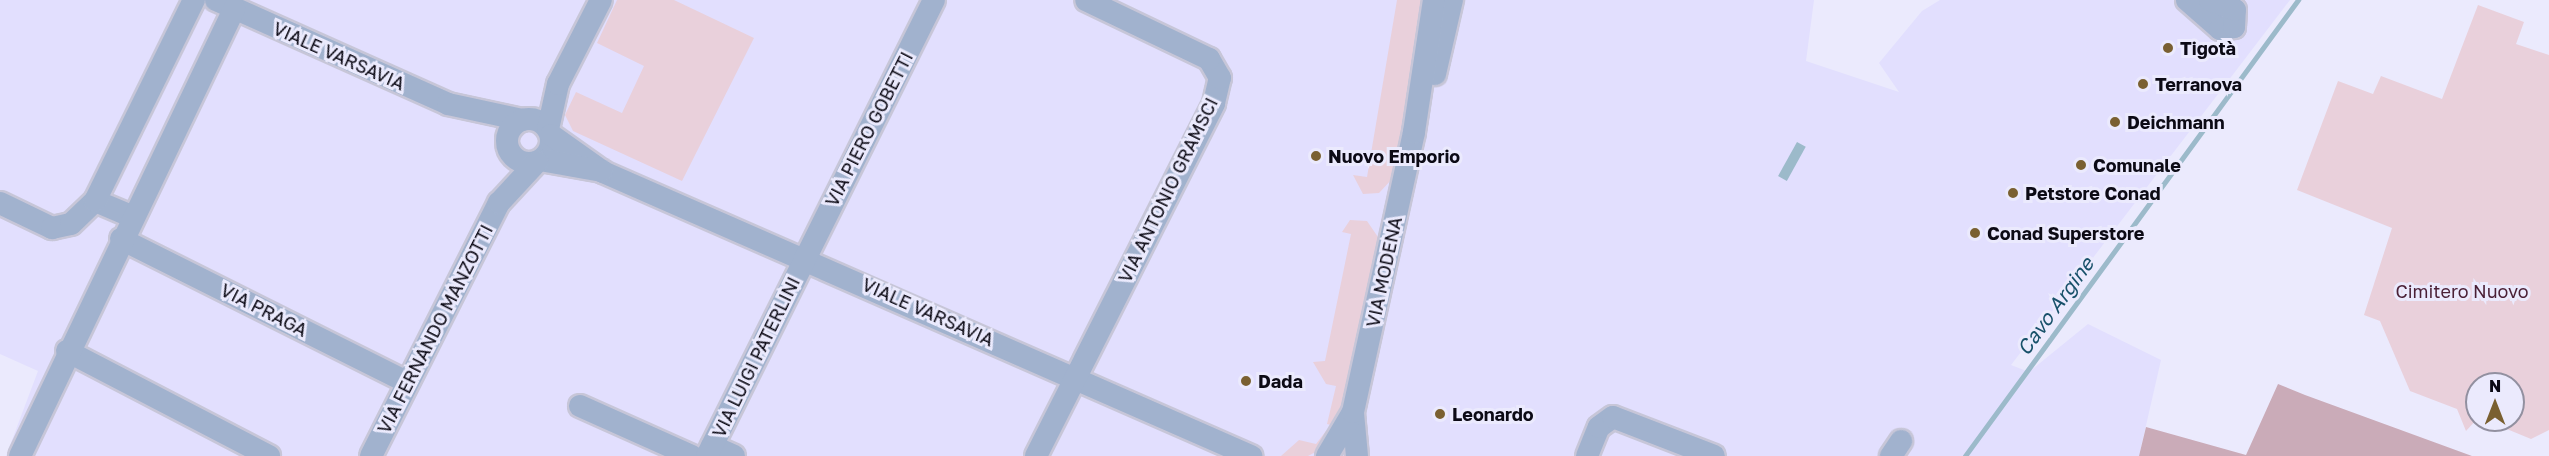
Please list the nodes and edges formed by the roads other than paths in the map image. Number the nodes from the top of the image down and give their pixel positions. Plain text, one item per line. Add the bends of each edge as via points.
1 (194, 0) edge
2 (601, 0) edge
3 (933, 0) edge
4 (1086, 0) edge
5 (1434, 0) edge
6 (1452, 0) edge
7 (2187, 0) edge
8 (2210, 0) edge
9 (225, 4) edge
10 (558, 84) junction
11 (463, 110) junction
12 (525, 119) junction
13 (550, 132) junction
14 (1414, 132) junction
15 (509, 149) junction
16 (539, 161) junction
17 (603, 172) junction
18 (95, 201) junction
19 (0, 203) edge
20 (499, 203) junction
21 (131, 216) junction
22 (121, 239) junction
23 (805, 258) junction
24 (68, 351) junction
25 (1074, 377) junction
26 (407, 382) junction
27 (580, 406) dead end
28 (1353, 412) junction
29 (704, 453) edge
30 (20, 456) edge
31 (269, 456) edge
32 (371, 456) edge
33 (734, 456) edge
34 (1036, 456) edge
35 (1251, 456) edge
36 (1327, 456) edge
37 (1357, 456) edge
38 (1587, 456) edge
39 (1714, 456) edge

1 - 18 street
2 - 10 street
3 - 23 street, VIA PIERO GOBETTI
4 - 25 street, VIA ANTONIO GRAMSCI via 1209,60 1220,78 1214,103
5 - 14 street, VIA MODENA
6 - 14 street, VIA MODENA via 1431,89
7 - 8 street via 2220,29 2234,27 2235,10
9 - 11 street, VIALE VARSAVIA
9 - 21 street
10 - 12 street
10 - 13 street
11 - 12 street, VIALE VARSAVIA
11 - 15 street, VIALE VARSAVIA
12 - 13 street, VIALE VARSAVIA
12 - 15 street via 508,134
13 - 16 street via 550,148
13 - 17 street, VIALE VARSAVIA
14 - 28 street, VIA MODENA
15 - 16 street, VIALE VARSAVIA via 518,160
15 - 20 street, VIA FERNANDO MANZOTTI
16 - 17 street, VIALE VARSAVIA
16 - 20 street, VIA FERNANDO MANZOTTI
17 - 23 street, VIALE VARSAVIA
18 - 19 street via 71,224 52,228
18 - 21 street
20 - 26 street, VIA FERNANDO MANZOTTI
21 - 22 street
22 - 24 street
22 - 26 street, VIA PRAGA
23 - 25 street, VIALE VARSAVIA
23 - 29 street, VIA LUIGI PATERLINI
24 - 30 street
24 - 31 street
25 - 34 street, VIA ANTONIO GRAMSCI
25 - 35 street, VIALE VARSAVIA
26 - 32 street, VIA FERNANDO MANZOTTI
27 - 29 street
28 - 36 street, VIA MODENA
28 - 37 street, VIA MODENA
29 - 33 street
38 - 39 street via 1599,427 1613,417

